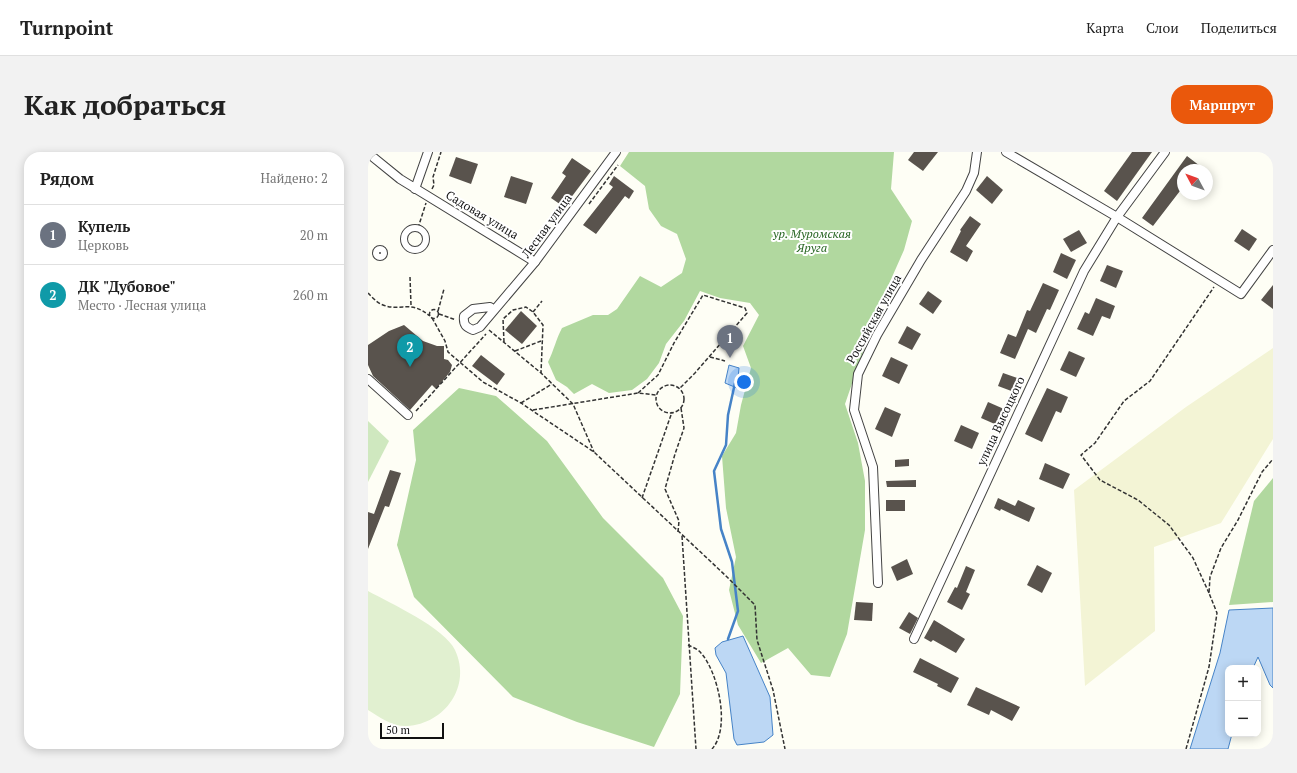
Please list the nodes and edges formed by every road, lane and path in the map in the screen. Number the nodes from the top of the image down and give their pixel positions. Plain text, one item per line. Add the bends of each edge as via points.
1 (428, 152) edge
2 (616, 152) edge
3 (977, 152) edge
4 (1006, 152) edge
5 (1165, 152) edge
6 (368, 153) edge
7 (415, 189) junction
8 (1118, 217) junction
9 (1273, 250) edge
10 (536, 262) junction
11 (410, 277) dead end
12 (1219, 280) junction
13 (444, 289) dead end
14 (368, 293) edge
15 (542, 301) dead end
16 (410, 306) junction
17 (494, 310) dead end
18 (438, 311) junction
19 (533, 312) junction
20 (439, 314) junction
21 (431, 317) junction
22 (451, 318) dead end
23 (541, 341) junction
24 (504, 342) junction
25 (515, 351) junction
26 (710, 357) junction
27 (725, 361) dead end
28 (460, 364) junction
29 (541, 373) junction
30 (368, 379) edge
31 (552, 384) junction
32 (680, 388) junction
33 (638, 393) junction
34 (656, 395) junction
35 (521, 403) junction
36 (573, 404) junction
37 (681, 408) junction
38 (532, 410) junction
39 (672, 412) junction
40 (408, 415) joint
41 (594, 452) junction
42 (1273, 460) edge
43 (642, 498) junction
44 (678, 532) junction
45 (682, 536) junction
46 (878, 583) dead end
47 (1209, 593) junction
48 (914, 639) dead end
49 (688, 645) junction
50 (696, 749) edge
51 (712, 749) edge
52 (785, 749) edge
53 (1186, 749) edge

1 - 7 street
2 - 10 street, Лесная улица
3 - 46 street, Российская улица via 974,173 966,191 877,335 858,374 854,410 873,467
4 - 8 street
5 - 8 street, улица Высоцкого
6 - 7 street, Садовая улица
7 - 10 street, Садовая улица
8 - 12 street
8 - 48 street, улица Высоцкого via 1084,271
9 - 12 street via 1240,294
10 - 17 street, Лесная улица
11 - 16 path
12 - 47 path via 1150,381 1124,401 1094,443 1081,455 1100,480 1138,500 1169,526 1193,558
13 - 18 path
14 - 16 path via 382,305
15 - 19 path
16 - 21 path
18 - 20 path
18 - 21 path via 430,311
19 - 23 path via 543,325
19 - 24 path via 526,307 513,310 503,319
20 - 21 path via 435,318
20 - 22 path
21 - 28 path via 445,341 448,352
23 - 25 path
23 - 29 path
24 - 25 path
24 - 28 path via 489,330
25 - 29 path
26 - 27 path
26 - 32 path
26 - 33 path via 747,314 744,308 703,295 658,375
28 - 35 path via 484,382
28 - 40 path via 413,414
29 - 31 path
30 - 40 street
31 - 35 path
31 - 36 path
32 - 34 path via 666,385
32 - 37 path via 684,394
33 - 34 path
33 - 36 path
34 - 39 path via 660,409
35 - 38 path
36 - 38 path
36 - 41 path
37 - 39 path
37 - 44 path via 684,428 665,489 679,521
38 - 41 path
39 - 43 path
41 - 43 path
42 - 47 path via 1262,472 1221,548 1210,577
43 - 44 path
44 - 45 path
45 - 49 path
45 - 52 path via 755,605 757,640 773,690
47 - 53 path via 1217,613 1209,667
49 - 50 path
49 - 51 path via 700,652 709,666 717,688 721,733

